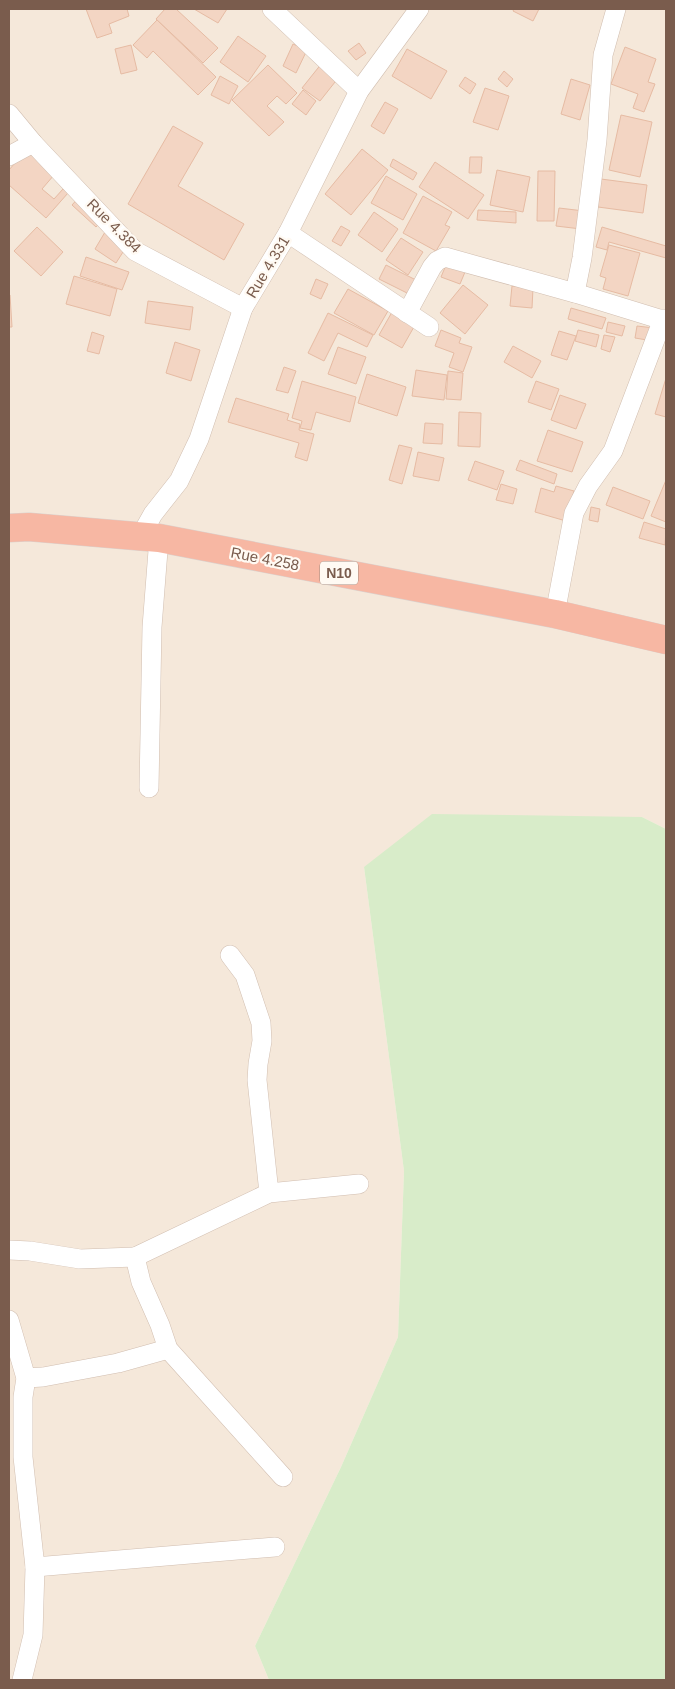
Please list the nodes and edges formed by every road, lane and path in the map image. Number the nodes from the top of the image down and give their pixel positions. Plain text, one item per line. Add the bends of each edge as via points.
1 (272, 9) edge
2 (419, 9) edge
3 (616, 9) edge
4 (359, 91) junction
5 (9, 114) edge
6 (33, 144) junction
7 (9, 156) edge
8 (288, 233) junction
9 (575, 293) junction
10 (243, 308) junction
11 (407, 313) junction
12 (665, 320) edge
13 (429, 327) dead end
14 (9, 528) edge
15 (149, 537) junction
16 (555, 614) junction
17 (666, 640) edge
18 (149, 788) dead end
19 (230, 955) dead end
20 (359, 1184) dead end
21 (269, 1193) junction
22 (9, 1250) edge
23 (135, 1257) junction
24 (9, 1320) edge
25 (168, 1349) junction
26 (26, 1378) junction
27 (283, 1477) dead end
28 (275, 1547) dead end
29 (34, 1567) junction
30 (22, 1680) edge

1 - 4 street
2 - 4 street, Rue 4.331
3 - 9 street via 603,55 597,140
4 - 8 street, Rue 4.331
5 - 6 street, Rue 4.384
6 - 7 street
6 - 10 street, Rue 4.384 via 135,251
8 - 10 street, Rue 4.331
8 - 11 street
9 - 11 street via 445,257 432,267
9 - 12 street
10 - 15 street, Rue 4.331 via 200,439 179,481 153,514
11 - 13 street
12 - 16 street via 613,452 574,512
14 - 15 highway, Rue 4.258 / N10
15 - 16 highway, Rue 4.258 / N10
15 - 18 street via 152,627
16 - 17 highway, Rue 4.258 / N10
19 - 21 street via 245,975 261,1023 257,1080
20 - 21 street
21 - 23 street
22 - 23 street via 80,1259
23 - 25 street via 141,1282
24 - 26 street
25 - 26 street via 118,1363
25 - 27 street
26 - 29 street via 22,1397 23,1457
28 - 29 street
29 - 30 street via 33,1635

